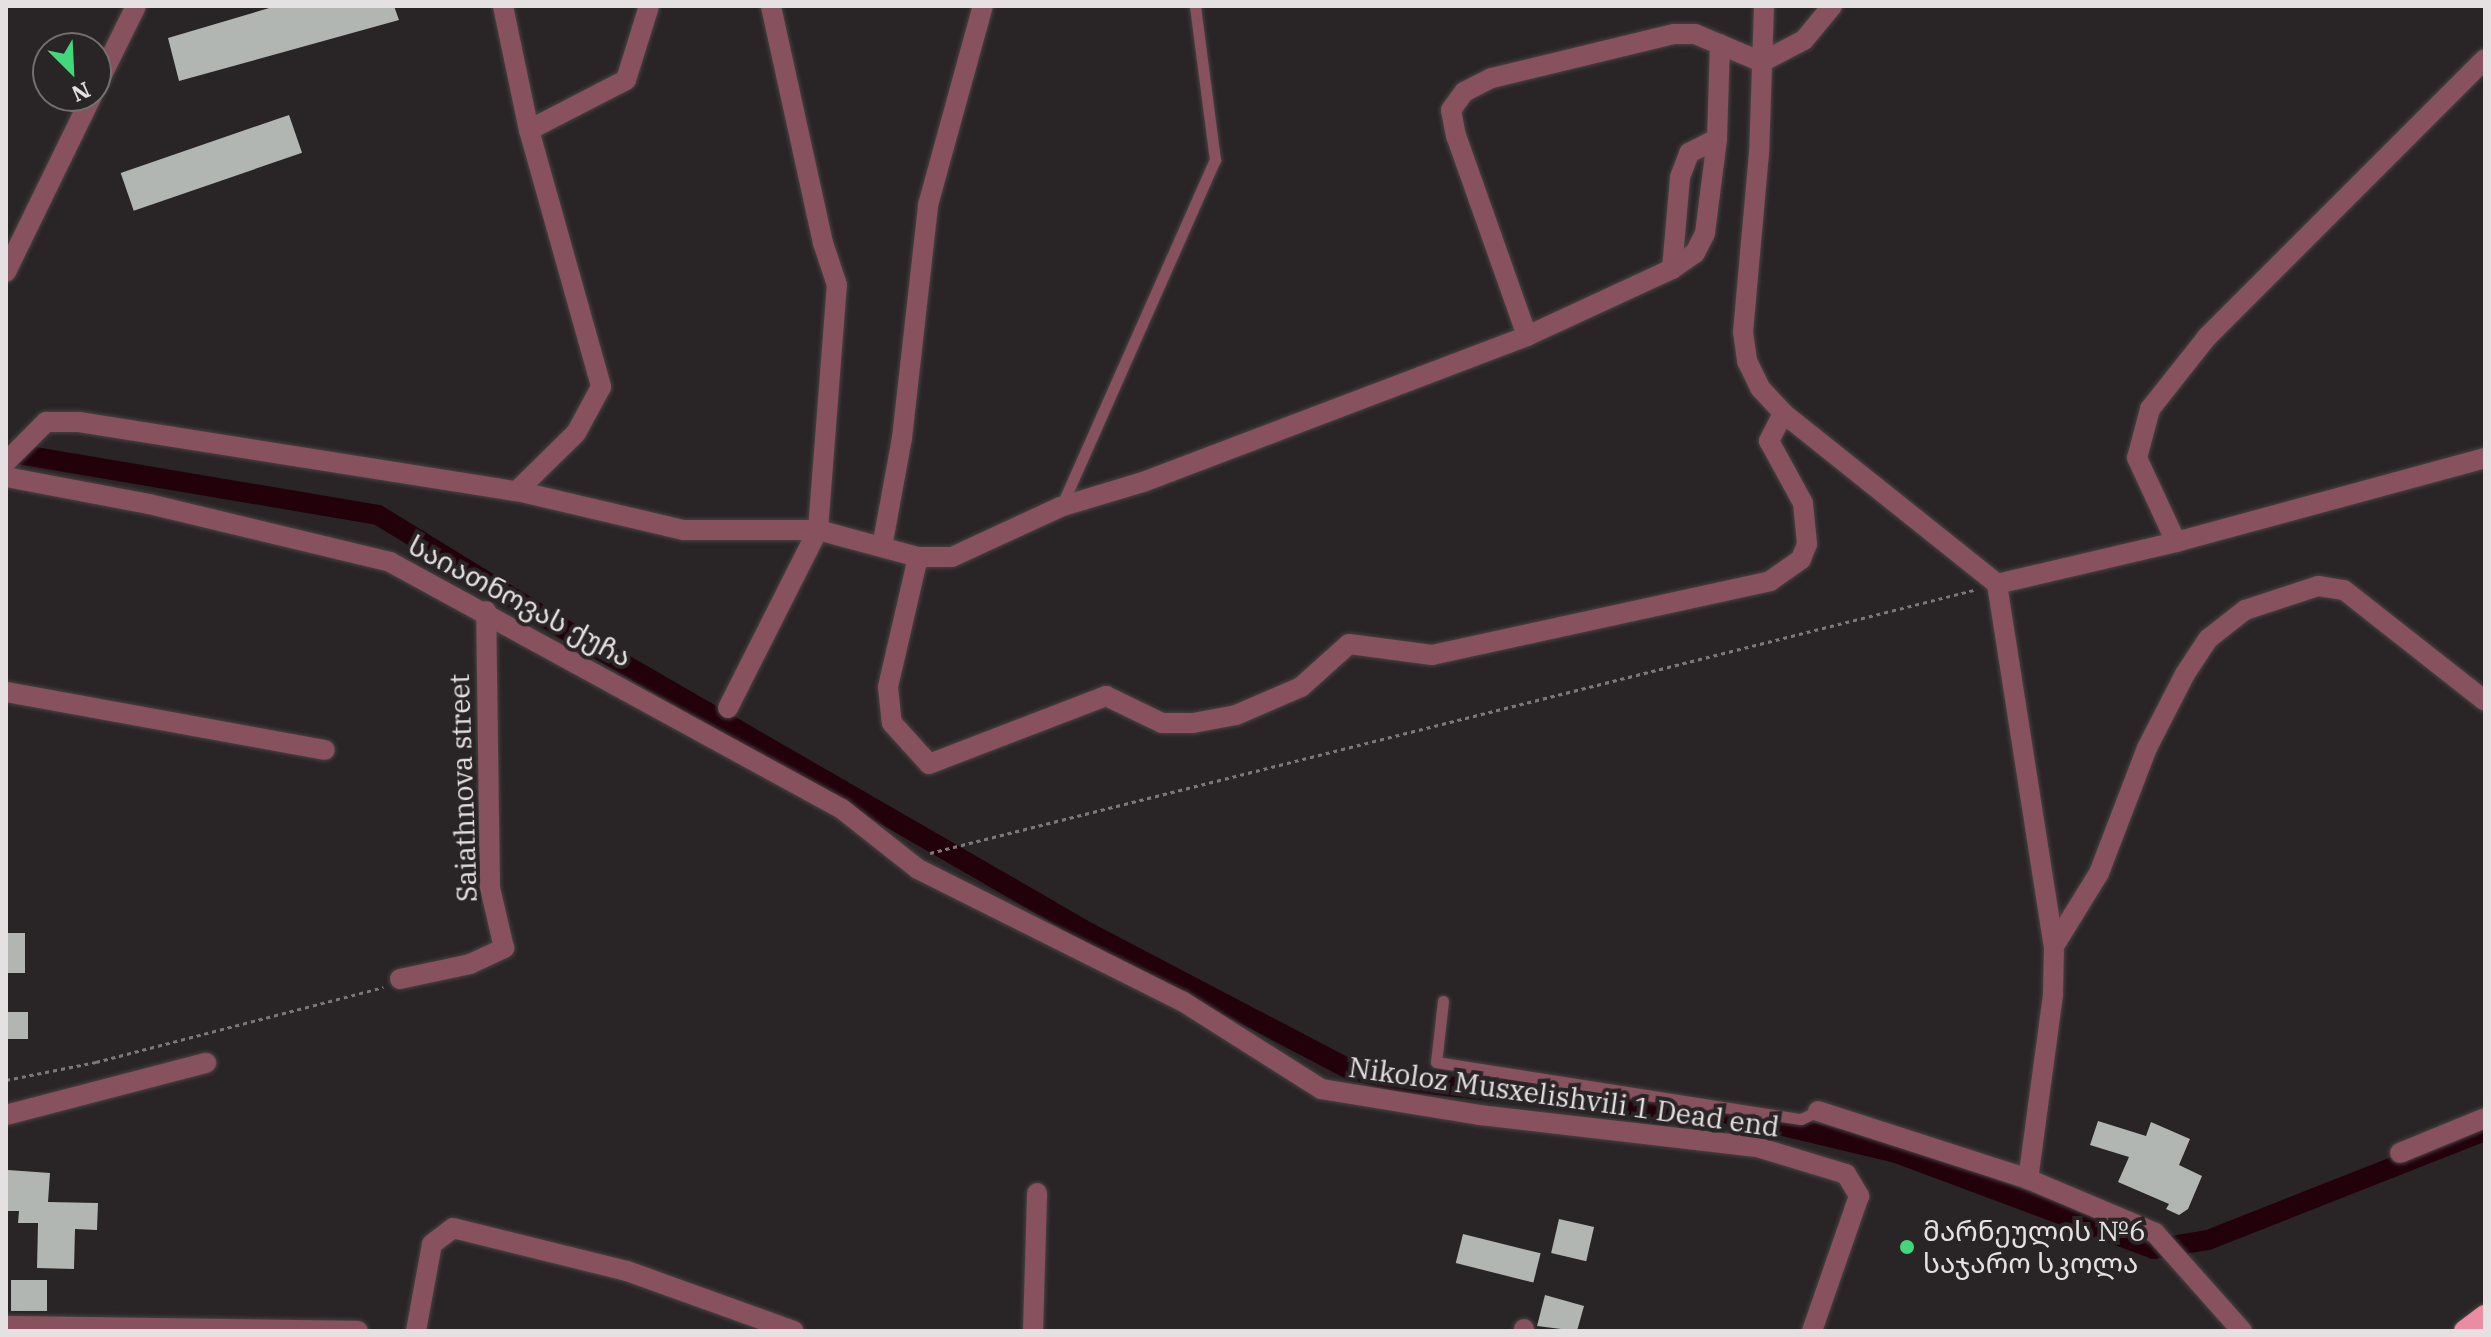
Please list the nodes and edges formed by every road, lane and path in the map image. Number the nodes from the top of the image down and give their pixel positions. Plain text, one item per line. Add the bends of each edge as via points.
1 (136, 6) edge
2 (503, 6) edge
3 (649, 6) edge
4 (771, 6) edge
5 (983, 6) edge
6 (1195, 6) edge
7 (1764, 6) edge
8 (1832, 6) edge
9 (1720, 44) junction
10 (112, 55) edge
11 (2485, 59) edge
12 (1762, 62) junction
13 (84, 112) edge
14 (529, 130) junction
15 (1717, 139) junction
16 (1672, 269) junction
17 (6, 272) edge
18 (1527, 336) junction
19 (1783, 413) junction
20 (2485, 458) edge
21 (6, 462) edge
22 (6, 477) edge
23 (517, 491) junction
24 (1060, 507) junction
25 (818, 530) junction
26 (2176, 542) junction
27 (882, 547) junction
28 (918, 557) junction
29 (1997, 584) junction
30 (486, 611) junction
31 (6, 692) edge
32 (2485, 701) edge
33 (728, 708) dead end
34 (325, 750) dead end
35 (919, 863) junction
36 (2054, 946) junction
37 (400, 979) joint
38 (1443, 1001) dead end
39 (206, 1063) dead end
40 (6, 1080) edge
41 (1818, 1111) joint
42 (6, 1115) edge
43 (2485, 1118) edge
44 (2400, 1153) dead end
45 (2028, 1179) junction
46 (1037, 1193) dead end
47 (2485, 1316) edge
48 (6, 1326) edge
49 (358, 1331) edge
50 (416, 1331) edge
51 (794, 1331) edge
52 (1033, 1331) edge
53 (1812, 1331) edge
54 (2242, 1331) edge
55 (2465, 1331) edge

1 - 10 street
2 - 14 street
3 - 14 street via 626,80
4 - 25 street via 837,285
5 - 27 street via 928,205 902,438
6 - 24 lane via 1215,160
7 - 12 street
8 - 12 street via 1804,40
9 - 12 street
9 - 15 street
9 - 18 street via 1695,34 1674,34 1508,74 1464,92 1451,110
11 - 26 street via 2207,337 2150,409 2137,458
12 - 19 street via 1743,332 1747,361
13 - 17 street
14 - 23 street via 601,387 576,433
15 - 16 street via 1705,233 1695,253
15 - 16 street via 1689,153 1680,177
16 - 18 street
18 - 24 street via 1143,482
19 - 28 street via 1769,441 1803,503 1807,544 1801,559 1770,581 1432,655 1349,644 1301,687 1236,715 1193,723 1162,723 1106,696 929,764 892,723 888,687
19 - 29 street
20 - 26 street
21 - 23 street via 46,422 79,422
22 - 30 street, საიათნოვას ქუჩა via 149,504 390,562
23 - 25 street via 683,530
24 - 28 street via 952,557
25 - 27 street
25 - 33 street
26 - 29 street
27 - 28 street
29 - 35 path via 1003,836
29 - 36 street
30 - 35 street, საიათნოვას ქუჩა via 842,809
30 - 37 street, Saiathnova street via 490,888 504,948 470,964
31 - 34 street
32 - 36 street via 2344,590 2318,586 2245,610 2208,639 2185,674 2147,748 2099,873
35 - 53 street, Nikoloz Musxelishvili 1 Dead end via 1182,1001 1339,1095 1757,1147 1846,1174 1859,1196
36 - 45 street via 2053,995
37 - 40 path via 96,1062
38 - 41 lane via 1436,1062 1801,1119
39 - 42 street
41 - 45 street
43 - 44 street
45 - 54 street via 2155,1233
46 - 52 street
47 - 55 highway
48 - 49 street
50 - 51 street via 432,1244 453,1228 627,1271

